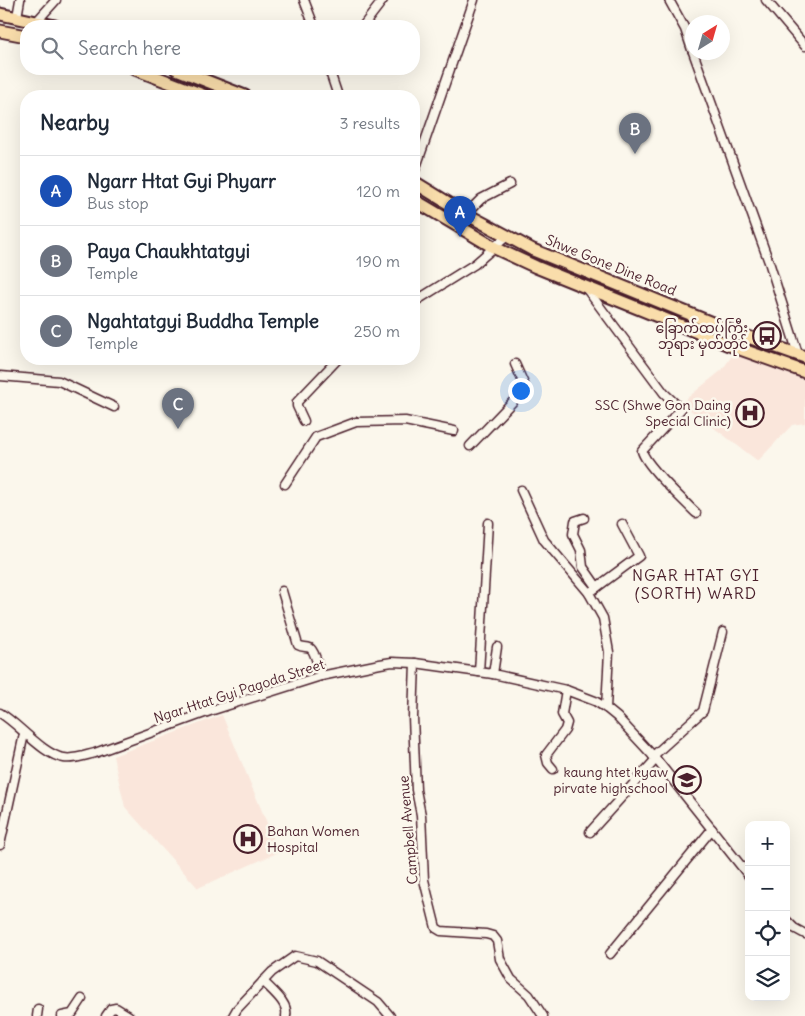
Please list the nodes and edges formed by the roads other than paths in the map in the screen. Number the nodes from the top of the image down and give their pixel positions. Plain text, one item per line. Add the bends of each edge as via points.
1 (20, 0) edge
2 (56, 0) edge
3 (304, 0) edge
4 (383, 0) edge
5 (474, 0) edge
6 (669, 0) edge
7 (766, 0) edge
8 (0, 14) edge
9 (18, 17) junction
10 (32, 20) edge
11 (38, 20) edge
12 (312, 20) edge
13 (368, 20) edge
14 (685, 29) edge
15 (0, 31) edge
16 (20, 35) edge
17 (805, 46) edge
18 (696, 60) edge
19 (151, 75) edge
20 (191, 75) edge
21 (332, 75) edge
22 (189, 90) edge
23 (230, 90) edge
24 (336, 90) edge
25 (420, 156) edge
26 (510, 184) dead end
27 (420, 186) edge
28 (420, 204) edge
29 (466, 214) junction
30 (507, 236) junction
31 (495, 248) junction
32 (584, 286) junction
33 (420, 298) edge
34 (801, 356) edge
35 (515, 364) dead end
36 (332, 365) edge
37 (805, 372) edge
38 (0, 376) edge
39 (114, 407) dead end
40 (304, 421) dead end
41 (454, 431) dead end
42 (470, 446) dead end
43 (285, 484) dead end
44 (520, 490) dead end
45 (696, 513) dead end
46 (584, 518) dead end
47 (488, 523) dead end
48 (622, 524) dead end
49 (597, 587) junction
50 (282, 591) dead end
51 (589, 593) junction
52 (724, 632) dead end
53 (497, 647) dead end
54 (415, 663) junction
55 (479, 672) junction
56 (493, 674) junction
57 (320, 676) junction
58 (566, 690) junction
59 (606, 708) junction
60 (0, 713) edge
61 (24, 734) junction
62 (654, 758) junction
63 (553, 769) dead end
64 (712, 829) junction
65 (590, 832) dead end
66 (0, 844) edge
67 (745, 871) edge
68 (790, 924) edge
69 (805, 934) edge
70 (610, 954) dead end
71 (263, 982) junction
72 (82, 999) dead end
73 (62, 1016) edge
74 (106, 1016) edge
75 (129, 1016) edge
76 (233, 1016) edge
77 (286, 1016) edge
78 (390, 1016) edge
79 (543, 1016) edge

1 - 9 street
2 - 11 street
3 - 12 street
4 - 13 street
5 - 25 street
6 - 14 street
7 - 17 street
8 - 9 main road
9 - 10 main road
15 - 16 main road
18 - 34 street
19 - 22 main road
20 - 23 main road
21 - 24 street
26 - 29 street via 481,199
27 - 29 main road, Shwe Gone Dine Road
28 - 31 main road
29 - 30 main road, Shwe Gone Dine Road
30 - 31 street
30 - 34 main road, Shwe Gone Dine Road via 581,270
31 - 32 main road
31 - 33 street
32 - 37 main road
32 - 45 street via 664,393 681,409 642,451 656,471
35 - 42 street via 524,384 522,392
36 - 40 street via 297,402
38 - 39 street via 59,381
41 - 43 street via 405,421 356,422 316,437
44 - 51 street via 544,540
46 - 49 street via 575,521 573,534 582,566
47 - 55 street
48 - 49 street via 639,556
49 - 51 street
50 - 57 street via 298,645 314,651
51 - 59 street via 603,618 609,652
52 - 62 street via 703,711
53 - 56 street
54 - 55 street, Ngar Htat Gyi Pagoda Street
54 - 57 street, Ngar Htat Gyi Pagoda Street via 392,662
54 - 79 street, Campbell Avenue via 416,790 421,815 424,880 436,928 493,936 511,979
55 - 56 street, Ngar Htat Gyi Pagoda Street
56 - 58 street, Ngar Htat Gyi Pagoda Street
57 - 61 street, Ngar Htat Gyi Pagoda Street via 76,757 55,755
58 - 59 street, Ngar Htat Gyi Pagoda Street
58 - 63 street via 562,714 567,724 546,755
59 - 62 street, Ngar Htat Gyi Pagoda Street
60 - 61 street, Ngar Htat Gyi Pagoda Street
61 - 66 street
62 - 64 street, Ngar Htat Gyi Pagoda Street
62 - 65 street
64 - 67 street, Ngar Htat Gyi Pagoda Street
64 - 70 street
68 - 69 street
71 - 76 street
71 - 77 street via 284,1004
71 - 78 street via 295,956 317,961 378,1002
72 - 73 street via 72,1014
74 - 75 street via 116,1008

